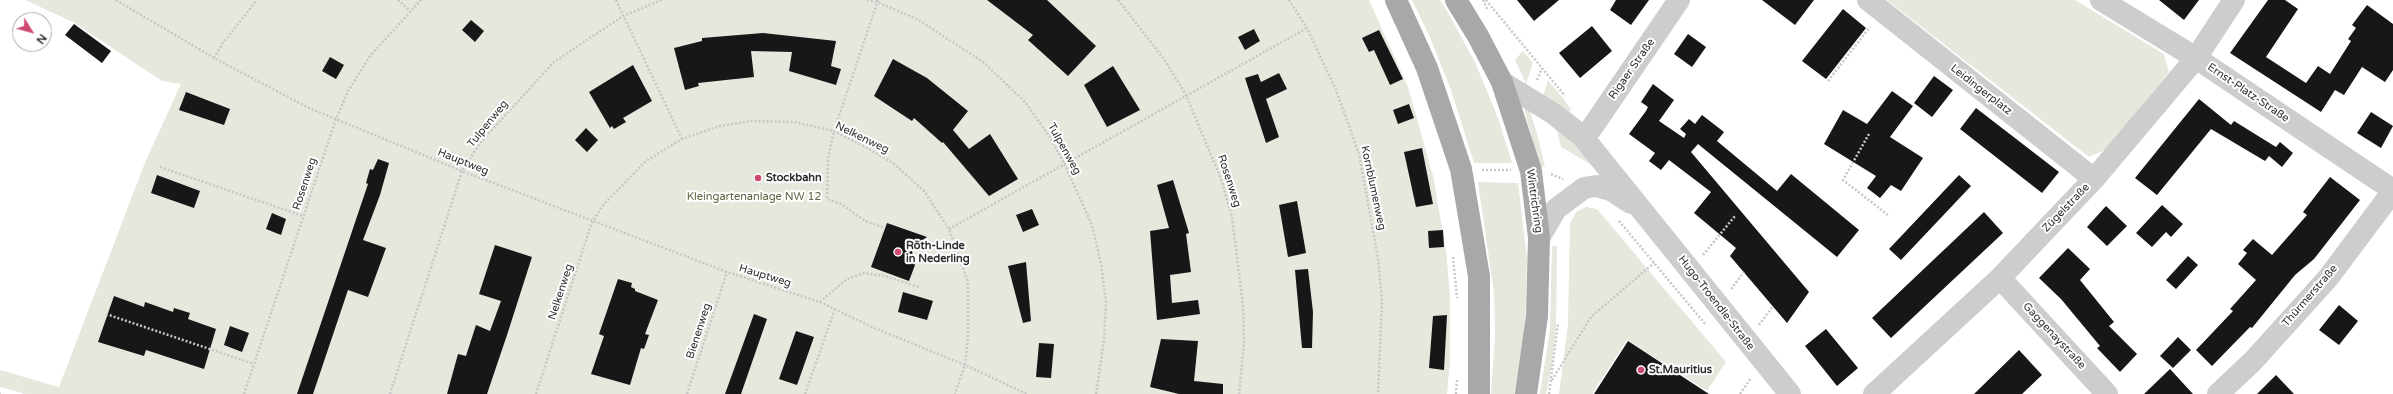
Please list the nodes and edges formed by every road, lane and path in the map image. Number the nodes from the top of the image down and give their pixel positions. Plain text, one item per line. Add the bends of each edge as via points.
1 (116, 0) edge
2 (257, 0) edge
3 (398, 0) edge
4 (420, 0) edge
5 (616, 0) edge
6 (662, 0) edge
7 (867, 0) edge
8 (1118, 0) edge
9 (1289, 0) edge
10 (1396, 0) edge
11 (1456, 0) edge
12 (1679, 0) edge
13 (1868, 0) edge
14 (2101, 0) edge
15 (2234, 0) edge
16 (877, 1) edge
17 (410, 11) junction
18 (623, 16) junction
19 (1307, 28) junction
20 (1867, 31) dead end
21 (214, 58) junction
22 (2196, 58) junction
23 (1502, 82) junction
24 (1828, 82) dead end
25 (1186, 95) junction
26 (336, 119) junction
27 (834, 132) junction
28 (1869, 134) dead end
29 (1582, 136) junction
30 (682, 139) junction
31 (1064, 163) junction
32 (160, 167) dead end
33 (462, 171) junction
34 (2094, 179) junction
35 (2393, 190) edge
36 (1643, 210) junction
37 (303, 216) junction
38 (1735, 216) dead end
39 (1888, 216) dead end
40 (1616, 217) dead end
41 (592, 222) junction
42 (885, 228) dead end
43 (949, 229) junction
44 (1539, 238) junction
45 (1453, 256) dead end
46 (1654, 263) junction
47 (1691, 271) junction
48 (727, 272) junction
49 (2000, 278) junction
50 (919, 287) dead end
51 (1457, 300) dead end
52 (820, 302) junction
53 (835, 309) junction
54 (106, 314) dead end
55 (1711, 331) dead end
56 (254, 364) junction
57 (965, 365) junction
58 (1746, 372) dead end
59 (1457, 374) dead end
60 (1551, 383) dead end
61 (1755, 383) dead end
62 (244, 394) edge
63 (390, 394) edge
64 (536, 394) edge
65 (687, 394) edge
66 (805, 394) edge
67 (955, 394) edge
68 (1027, 394) edge
69 (1096, 394) edge
70 (1239, 394) edge
71 (1378, 394) edge
72 (1456, 394) edge
73 (1479, 394) edge
74 (1526, 394) edge
75 (1790, 394) edge
76 (1874, 394) edge
77 (2108, 394) edge
78 (2218, 394) edge

1 - 21 path, Hauptweg
2 - 21 path via 222,43
3 - 17 path
4 - 17 path, Rosenweg
5 - 18 path
6 - 18 path, Tulpenweg
7 - 16 path, Tulpenweg
8 - 25 path, Rosenweg via 1159,53
9 - 19 path, Kornblumenweg
10 - 73 main road via 1427,68 1461,169 1479,276
11 - 23 main road, Wintrichring
12 - 29 street, Rigaer Straße via 1591,129
13 - 34 street, Leidingerplatz
14 - 22 street, Ernst-Platz-Straße
15 - 22 street, Zügelstraße
16 - 27 path
16 - 31 path, Tulpenweg via 917,19 983,62 1026,102
17 - 26 path, Rosenweg via 370,56 348,91
18 - 30 path
18 - 33 path, Tulpenweg via 554,62 485,137
19 - 25 path
19 - 71 path, Kornblumenweg via 1336,90 1357,147 1368,200 1378,258 1382,302
20 - 24 path
21 - 26 path, Hauptweg via 272,90
22 - 34 street, Zügelstraße
22 - 35 street, Ernst-Platz-Straße
23 - 29 street, Hugo-Troendle-Straße via 1554,114
23 - 44 main road, Wintrichring via 1531,171
25 - 31 path
25 - 70 path, Rosenweg via 1207,142 1232,217 1243,306 1244,342
26 - 33 path, Hauptweg
26 - 37 path, Rosenweg
27 - 30 path, Nelkenweg via 794,122 751,121 720,126
27 - 42 path via 828,158 827,199 841,204 865,221
27 - 43 path, Nelkenweg via 893,163 924,191
28 - 39 path via 1843,180
29 - 36 street, Hugo-Troendle-Straße
30 - 41 path, Nelkenweg via 646,161 612,194
31 - 43 path
31 - 69 path, Tulpenweg via 1092,225 1101,264 1106,302 1104,340
32 - 37 path
33 - 41 path, Hauptweg
33 - 63 path, Tulpenweg
34 - 49 street, Zügelstraße
35 - 78 street, Thürmerstraße via 2328,278 2253,361
36 - 44 street, Hugo-Troendle-Straße via 1611,190 1596,186 1584,188 1556,209
36 - 47 street, Hugo-Troendle-Straße
37 - 56 path, Rosenweg
38 - 47 path
40 - 46 path
41 - 48 path, Hauptweg
41 - 64 path, Nelkenweg
43 - 57 path, Nelkenweg via 968,282 968,338
44 - 74 main road, Wintrichring via 1537,316
45 - 51 path
46 - 55 path
46 - 60 path via 1591,317
47 - 75 street, Hugo-Troendle-Straße
48 - 52 path, Hauptweg
48 - 65 path, Bienenweg
49 - 76 street, Zügelstraße
49 - 77 street, Gaggenaystraße
50 - 52 path via 884,276 864,273 847,279
52 - 53 path, Hauptweg
53 - 57 path, Hauptweg
53 - 66 path
54 - 56 path
56 - 62 path, Rosenweg
57 - 67 path, Nelkenweg
57 - 68 path, Hauptweg
58 - 61 path
59 - 72 path

